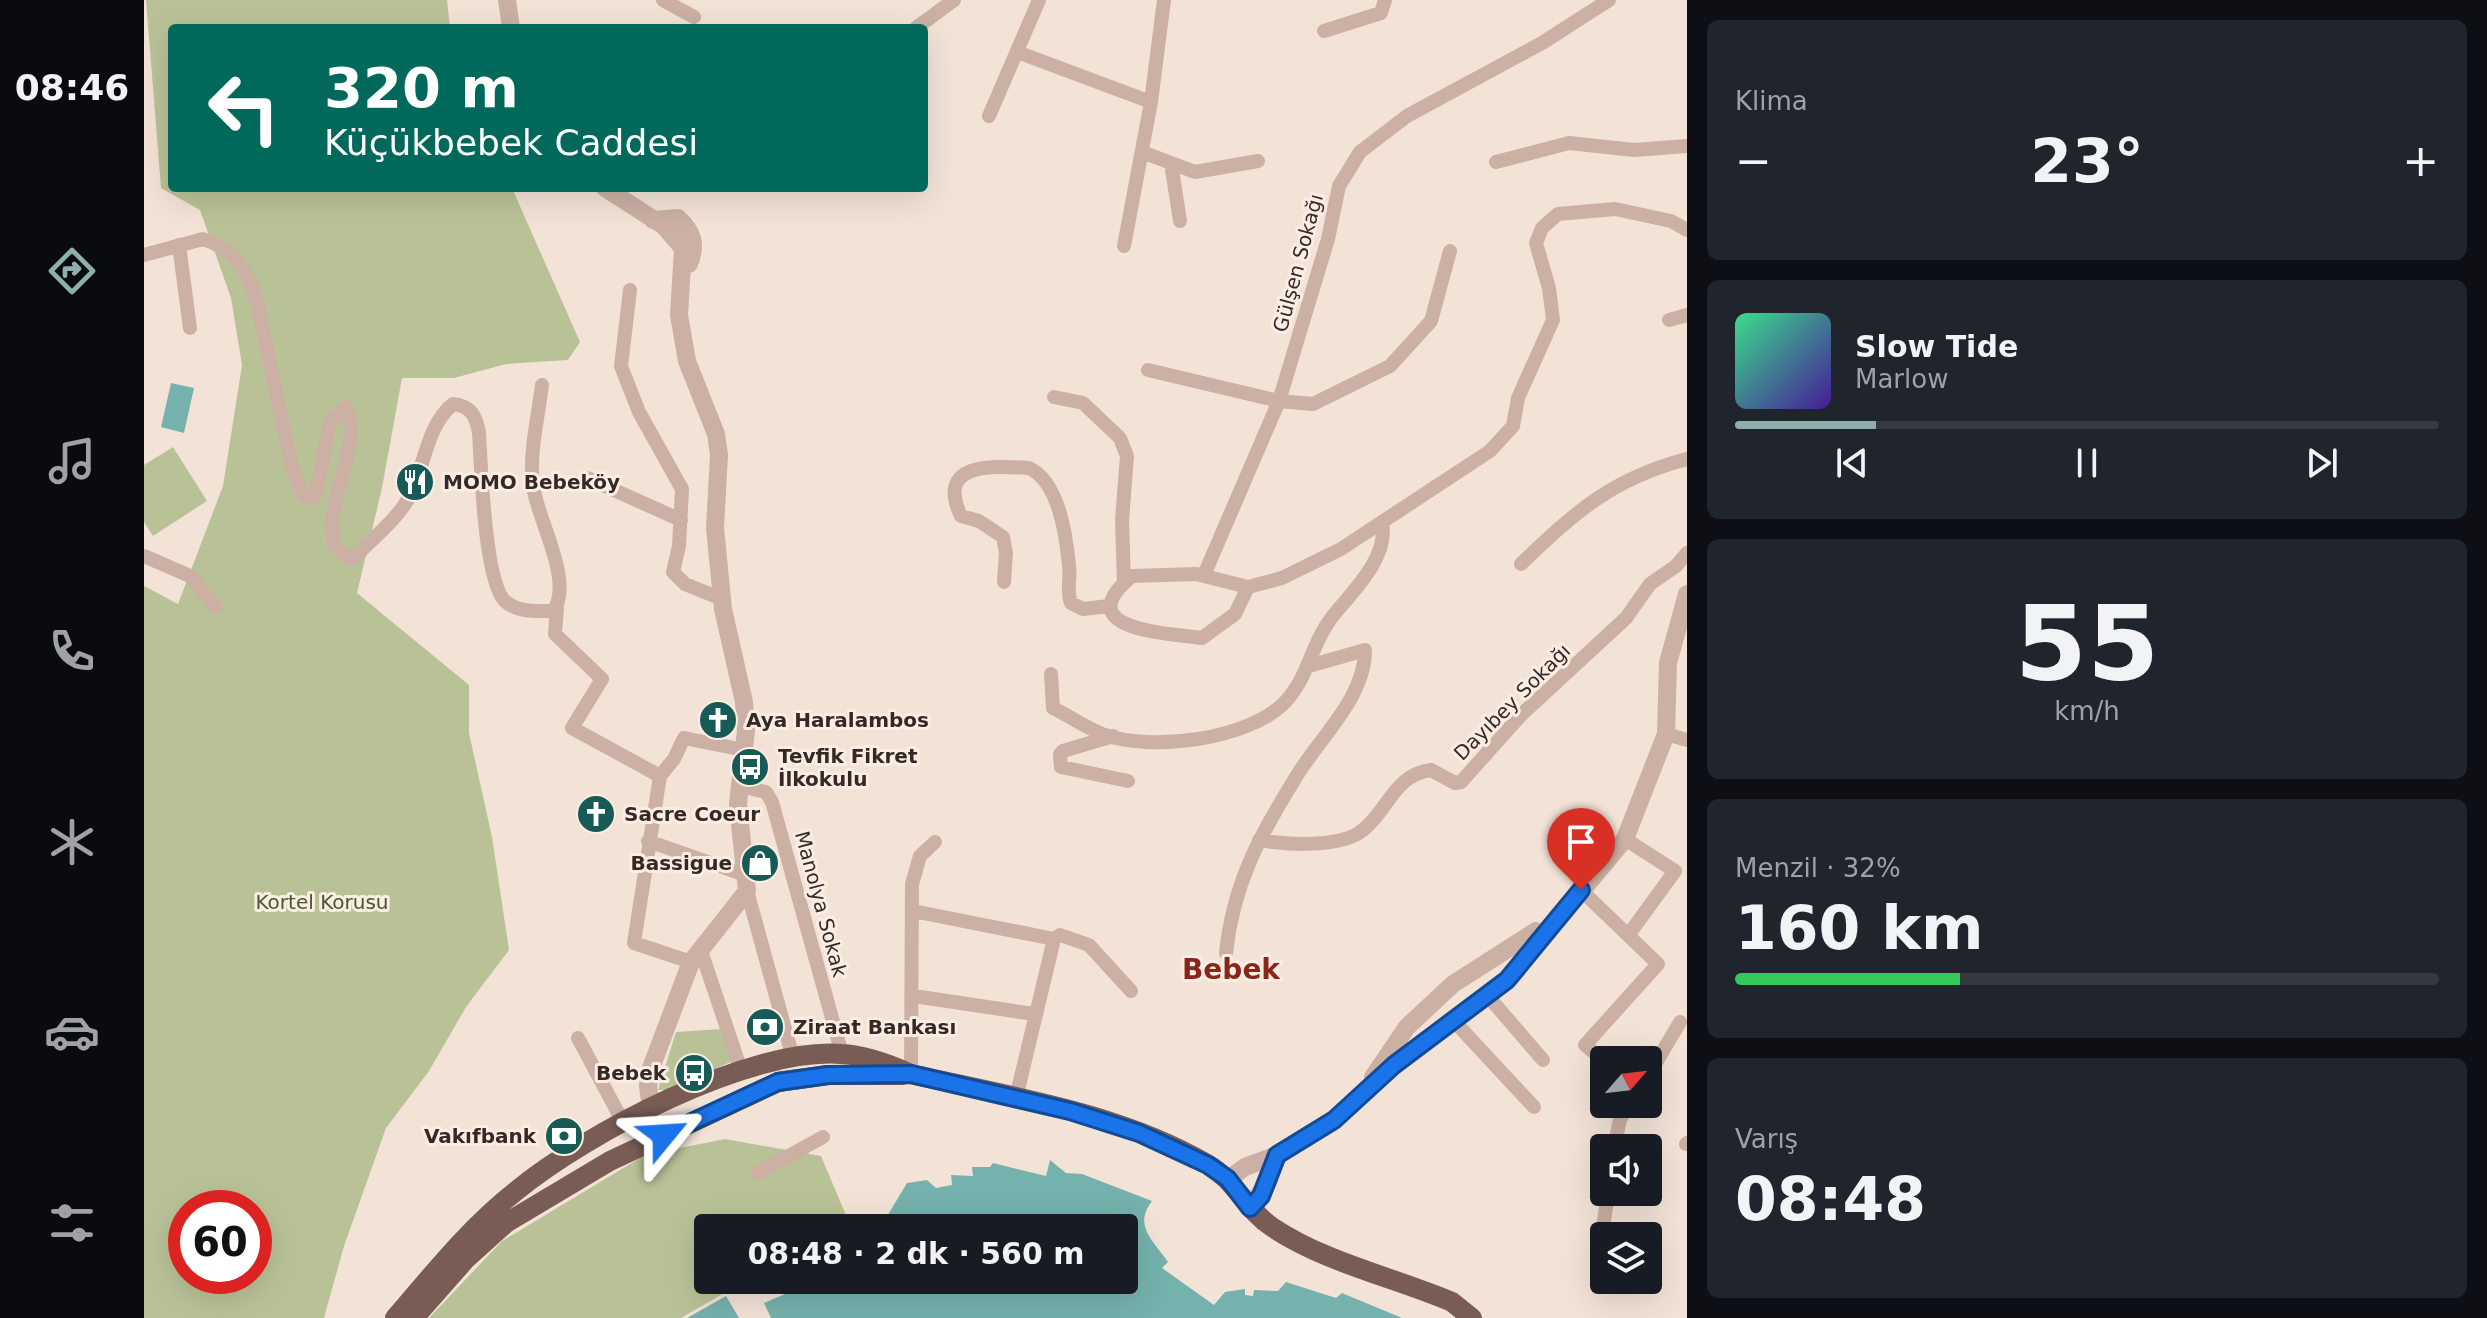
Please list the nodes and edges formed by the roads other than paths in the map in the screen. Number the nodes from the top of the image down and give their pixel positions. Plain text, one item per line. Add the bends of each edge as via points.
1 (507, 0) edge
2 (663, 0) edge
3 (954, 0) edge
4 (1039, 0) edge
5 (1164, 0) edge
6 (1385, 0) edge
7 (1609, 0) edge
8 (694, 17) dead end
9 (510, 24) edge
10 (921, 24) edge
11 (1324, 31) dead end
12 (1017, 52) junction
13 (1151, 102) junction
14 (989, 116) dead end
15 (1687, 146) edge
16 (1142, 152) junction
17 (1258, 161) dead end
18 (1496, 162) dead end
19 (1171, 163) junction
20 (611, 192) edge
21 (1180, 221) dead end
22 (1687, 230) edge
23 (179, 245) junction
24 (1124, 246) dead end
25 (1450, 251) dead end
26 (144, 255) edge
27 (630, 290) dead end
28 (1687, 315) edge
29 (1669, 320) dead end
30 (190, 328) dead end
31 (1148, 370) dead end
32 (542, 385) dead end
33 (1054, 397) dead end
34 (1279, 401) junction
35 (1687, 459) edge
36 (587, 478) dead end
37 (681, 520) junction
38 (1382, 524) junction
39 (1687, 553) edge
40 (144, 556) edge
41 (1521, 564) dead end
42 (1204, 575) junction
43 (1004, 582) dead end
44 (1124, 583) junction
45 (1248, 587) junction
46 (1687, 594) edge
47 (722, 599) junction
48 (1109, 606) junction
49 (216, 607) dead end
50 (557, 607) junction
51 (1309, 666) junction
52 (1051, 674) dead end
53 (1666, 734) junction
54 (1113, 736) junction
55 (1687, 740) edge
56 (744, 750) junction
57 (660, 776) junction
58 (1128, 781) dead end
59 (740, 786) junction
60 (1625, 839) junction
61 (1259, 840) junction
62 (648, 841) junction
63 (935, 842) dead end
64 (746, 883) junction
65 (1581, 890) junction
66 (1566, 906) junction
67 (913, 911) junction
68 (1629, 934) junction
69 (1054, 939) junction
70 (1226, 953) dead end
71 (696, 956) junction
72 (1131, 991) dead end
73 (1487, 995) junction
74 (914, 996) junction
75 (1034, 1014) junction
76 (1453, 1020) junction
77 (1680, 1022) dead end
78 (578, 1038) dead end
79 (1590, 1049) edge
80 (1662, 1052) edge
81 (842, 1054) junction
82 (1543, 1060) dead end
83 (794, 1068) junction
84 (736, 1072) junction
85 (911, 1074) junction
86 (1368, 1088) junction
87 (741, 1097) junction
88 (1016, 1098) junction
89 (1534, 1107) dead end
90 (651, 1109) junction
91 (624, 1124) junction
92 (664, 1135) junction
93 (823, 1137) dead end
94 (596, 1138) junction
95 (1277, 1155) junction
96 (610, 1161) junction
97 (758, 1173) dead end
98 (1228, 1179) junction
99 (1250, 1208) junction
100 (395, 1318) edge
101 (414, 1318) edge
102 (1472, 1318) edge

1 - 9 street
2 - 8 street
3 - 10 street
4 - 12 street
5 - 13 street
6 - 11 street via 1381,13
7 - 34 street, Gülşen Sokağı via 1407,116 1360,152 1339,186
12 - 13 street
12 - 14 street
13 - 16 street
15 - 18 street via 1634,150 1569,143
16 - 19 street
16 - 24 street
17 - 19 street via 1195,172
19 - 21 street
20 - 47 street via 653,220 678,218 692,235 694,252 680,285 679,315 687,361 716,434 715,528
22 - 38 street via 1671,221 1615,209 1558,214 1542,228 1536,243 1553,320 1518,398 1513,426 1490,451
23 - 26 street
23 - 30 street
23 - 50 street via 203,239 223,245 245,270 256,297 293,472 304,496 310,499 316,493 330,422 345,407 351,415 332,523 340,553 357,555 408,501 437,422 453,404 461,405 476,416 498,594 506,603 529,611
25 - 34 street via 1431,321 1390,366 1313,404
27 - 37 street via 621,366 653,441 682,489
28 - 29 street
31 - 34 street
32 - 50 street via 531,468 558,570
33 - 44 street via 1083,403 1120,438 1127,456
34 - 42 street, Gülşen Sokağı
35 - 41 street via 1647,469 1607,489
36 - 37 street
37 - 47 street via 675,577
38 - 45 street via 1282,578
38 - 51 street via 1376,561 1316,638
39 - 61 street, Dayıbey Sokağı via 1650,584 1626,618 1522,714 1461,782 1431,770 1414,774 1351,838 1287,845
40 - 49 street via 190,576
42 - 44 street via 1132,576
42 - 45 street
43 - 48 street via 1003,537 961,516 954,498 958,479 974,468 1038,472 1058,510 1071,603 1083,609
44 - 48 street
45 - 48 street via 1235,614 1202,638 1133,627 1119,622
46 - 53 street via 1668,663
47 - 56 street via 744,702
50 - 57 street via 555,634 602,679 572,728
51 - 54 street via 1285,702 1265,720 1218,735 1147,742
51 - 61 street via 1365,650 1363,678
52 - 54 street via 1053,708
53 - 55 street
53 - 60 street
54 - 58 street via 1063,751 1061,767
56 - 57 street via 684,738
56 - 59 street
57 - 62 street
59 - 64 street
59 - 81 street, Manolya Sokak via 766,792 772,802
60 - 65 street
60 - 68 street via 1675,871
61 - 70 street via 1230,916
62 - 64 street
62 - 71 street via 634,943
63 - 67 street via 920,856 912,884
64 - 71 street
64 - 83 street
65 - 66 street
65 - 68 street
66 - 73 street via 1507,980
66 - 86 street via 1437,999 1389,1049
67 - 69 street
67 - 74 street
68 - 79 street via 1658,964 1585,1045
69 - 72 street via 1060,935 1089,945
69 - 75 street
71 - 84 street
71 - 90 street via 651,1068
73 - 76 street
73 - 82 street
74 - 75 street
74 - 85 street
75 - 88 street
76 - 86 street
76 - 89 street
77 - 80 street
78 - 91 street
81 - 83 main road
81 - 85 main road
83 - 84 main road
83 - 85 main road
83 - 87 main road
84 - 87 main road via 744,1088
84 - 90 main road
85 - 88 main road
86 - 95 street via 1334,1120
87 - 92 main road
88 - 98 main road via 1139,1133
90 - 91 main road
90 - 92 main road
91 - 94 main road
92 - 96 main road
93 - 97 street
94 - 96 main road
94 - 100 main road via 497,1207
95 - 98 street
95 - 99 street via 1261,1196
96 - 101 main road via 506,1223
98 - 99 main road
99 - 102 main road via 1310,1248 1452,1302

